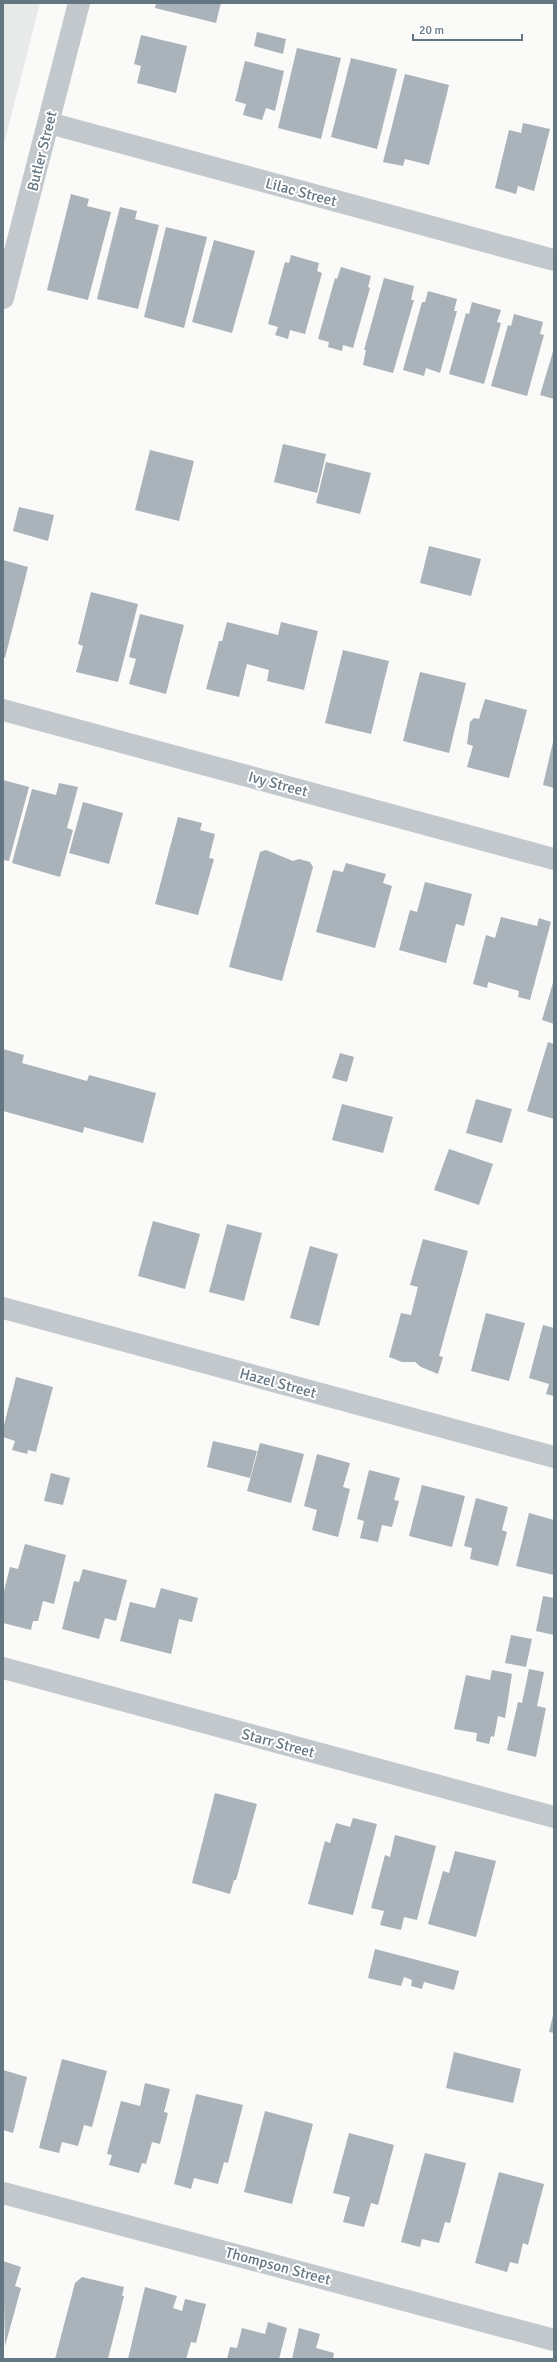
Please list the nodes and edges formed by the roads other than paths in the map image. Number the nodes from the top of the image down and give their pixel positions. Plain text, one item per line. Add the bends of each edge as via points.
1 (79, 3) edge
2 (49, 123) junction
3 (554, 260) edge
4 (3, 298) edge
5 (3, 710) edge
6 (554, 859) edge
7 (3, 1308) edge
8 (554, 1458) edge
9 (3, 1668) edge
10 (554, 1817) edge
11 (3, 2193) edge
12 (554, 2340) edge

1 - 2 street, Butler Street
2 - 3 street, Lilac Street
2 - 4 street, Butler Street
5 - 6 street, Ivy Street
7 - 8 street, Hazel Street
9 - 10 street, Starr Street
11 - 12 street, Thompson Street

